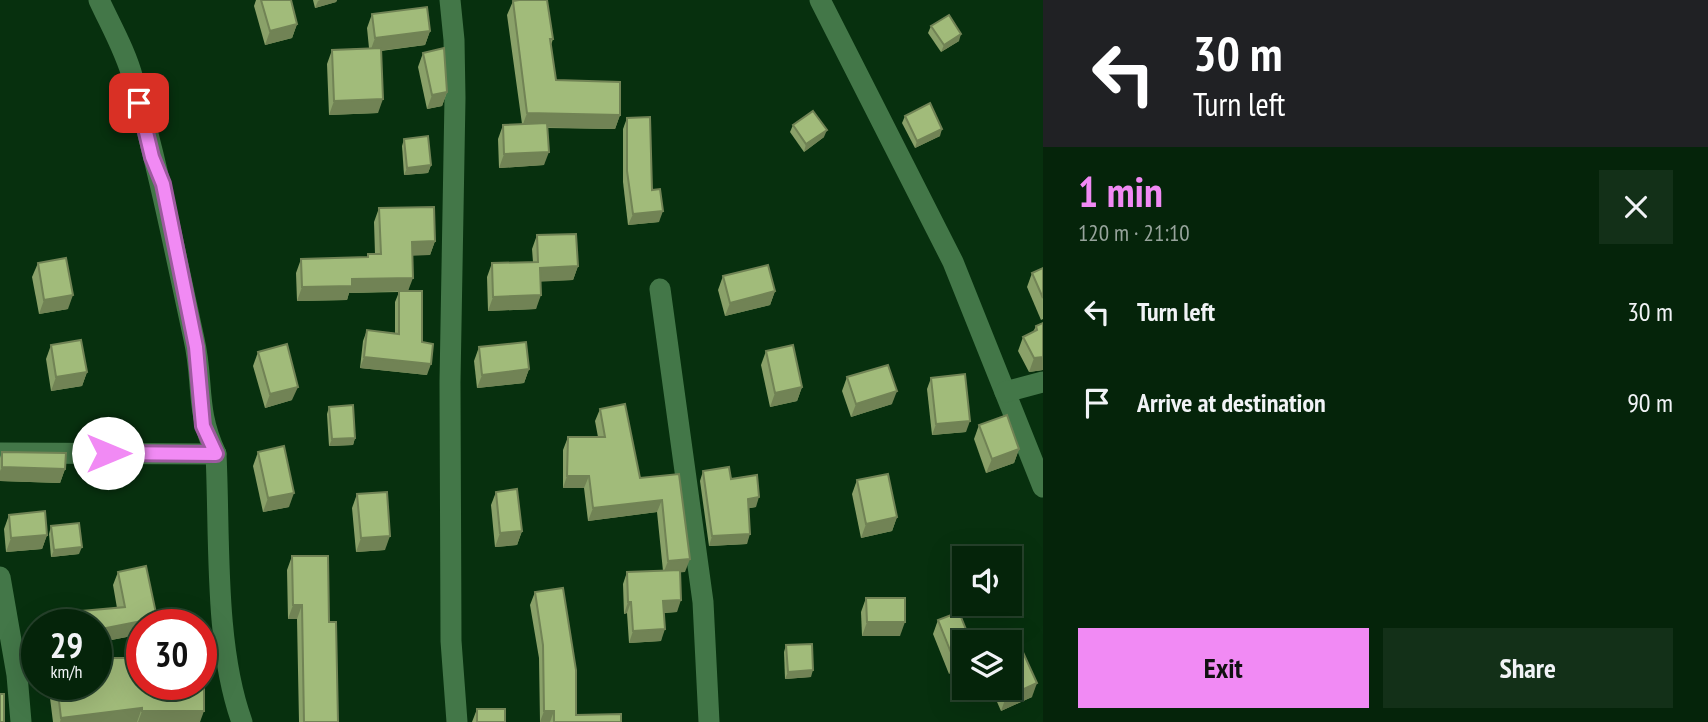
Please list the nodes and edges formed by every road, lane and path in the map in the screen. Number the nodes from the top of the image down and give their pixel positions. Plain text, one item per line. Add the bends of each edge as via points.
1 (99, 0) edge
2 (450, 0) edge
3 (820, 0) edge
4 (660, 289) dead end
5 (1043, 382) edge
6 (1005, 391) junction
7 (0, 453) edge
8 (216, 454) junction
9 (1043, 487) edge
10 (0, 577) edge
11 (9, 675) edge
12 (21, 722) edge
13 (242, 722) edge
14 (457, 722) edge
15 (709, 722) edge

1 - 8 street via 133,76 163,184 196,347 203,426
2 - 14 street via 454,40 451,641
3 - 6 street via 953,262
4 - 15 street via 703,601
5 - 6 street
6 - 9 street
7 - 8 street
8 - 13 street via 225,655
10 - 11 street
11 - 12 street

